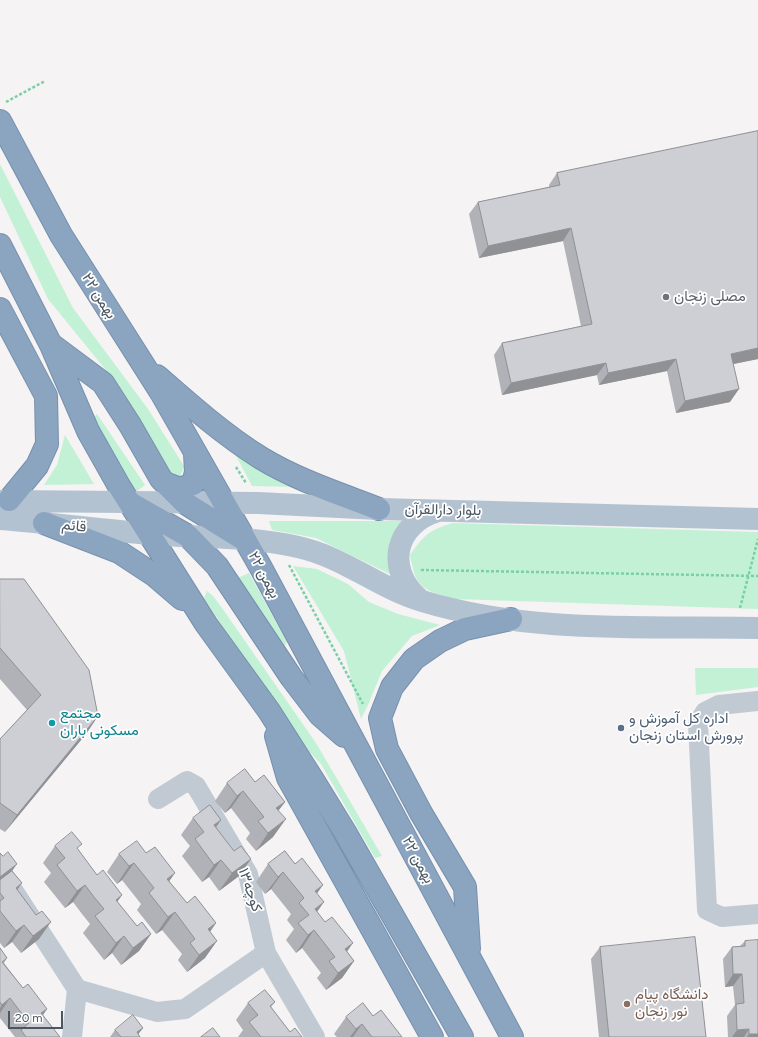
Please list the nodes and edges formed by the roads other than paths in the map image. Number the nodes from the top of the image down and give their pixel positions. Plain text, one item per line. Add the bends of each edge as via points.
1 (0, 121) edge
2 (0, 245) edge
3 (0, 309) edge
4 (51, 345) junction
5 (142, 363) junction
6 (195, 453) junction
7 (167, 484) junction
8 (129, 502) junction
9 (185, 502) junction
10 (224, 503) junction
11 (3, 507) edge
12 (379, 509) junction
13 (442, 510) junction
14 (758, 519) edge
15 (44, 523) junction
16 (148, 534) junction
17 (188, 536) junction
18 (245, 540) junction
19 (421, 600) junction
20 (200, 615) junction
21 (511, 619) junction
22 (758, 628) edge
23 (758, 701) edge
24 (270, 711) junction
25 (358, 749) junction
26 (158, 799) dead end
27 (0, 870) edge
28 (758, 914) edge
29 (266, 953) junction
30 (470, 957) junction
31 (77, 989) junction
32 (72, 1037) edge
33 (315, 1037) edge
34 (432, 1037) edge
35 (462, 1037) edge
36 (512, 1037) edge

1 - 5 highway, ۲۲ بهمن via 62,235
2 - 4 highway
3 - 11 highway via 46,396 47,444 37,466
4 - 7 highway via 102,383
4 - 8 highway via 88,431
5 - 6 highway, ۲۲ بهمن
5 - 12 highway via 207,419 261,458 322,487
6 - 7 highway via 196,472 193,484 180,489
6 - 10 highway, ۲۲ بهمن
7 - 9 highway
8 - 9 main road, بلوار دارالقرآن
8 - 11 main road, قائم
8 - 16 highway
8 - 17 highway
9 - 10 main road, بلوار دارالقرآن
9 - 18 highway
10 - 12 main road, بلوار دارالقرآن
10 - 18 highway, ۲۲ بهمن
11 - 15 main road, قائم
12 - 13 main road, بلوار دارالقرآن
13 - 14 main road, بلوار دارالقرآن
13 - 19 main road via 425,515 411,526 402,540 398,556 400,573 408,589
15 - 16 main road, قائم
15 - 20 highway via 119,552 154,575
16 - 17 main road
16 - 20 highway
17 - 18 main road
17 - 25 highway via 217,566 320,715
18 - 19 main road via 299,547 334,558
18 - 25 highway, ۲۲ بهمن
19 - 21 main road via 476,614
20 - 24 highway
21 - 22 main road via 560,625
21 - 30 highway via 465,629 440,641 414,659 392,687 380,718 388,749 421,813 465,887
23 - 28 street via 719,705 705,712 698,723 707,910 722,917
24 - 34 highway via 288,778
24 - 35 highway via 345,832
25 - 30 highway, ۲۲ بهمن
26 - 29 street, کوچه۱۳ via 187,781 196,786 248,874
27 - 31 street
29 - 31 street via 185,1009 157,1012
29 - 33 street, کوچه۱۳
30 - 36 highway, ۲۲ بهمن
31 - 32 street

